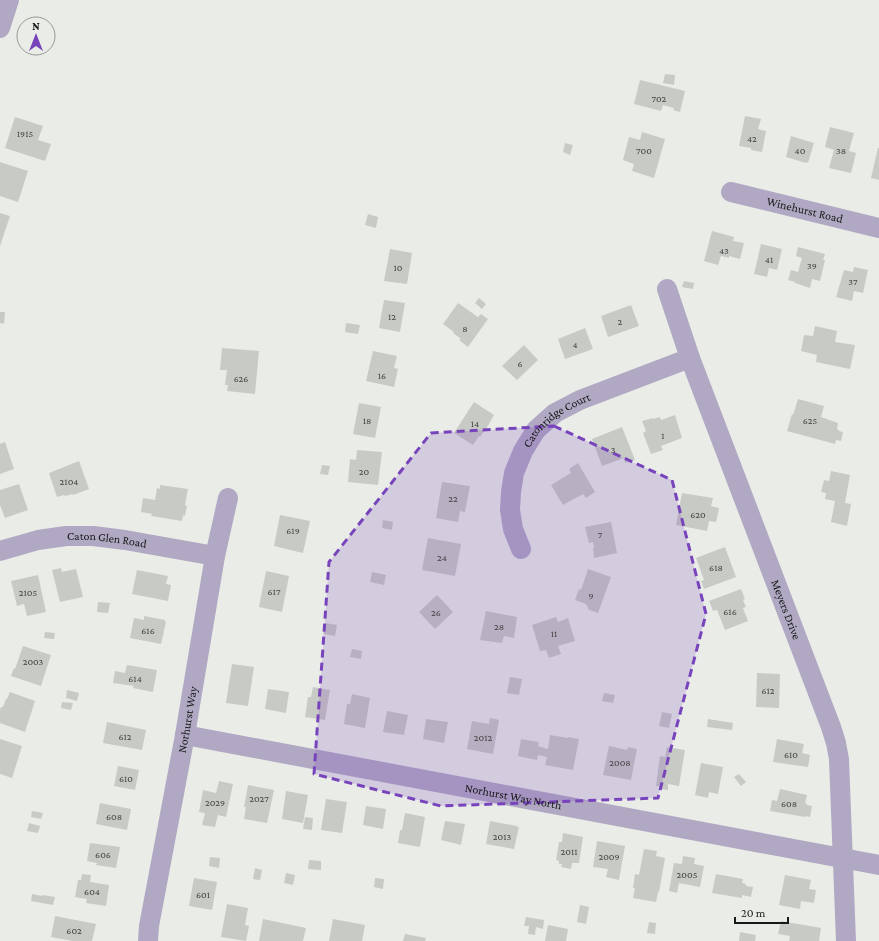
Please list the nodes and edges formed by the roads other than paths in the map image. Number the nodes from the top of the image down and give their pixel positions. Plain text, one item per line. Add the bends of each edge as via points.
1 (9, 0) edge
2 (0, 28) edge
3 (731, 192) dead end
4 (879, 228) edge
5 (667, 289) dead end
6 (690, 358) junction
7 (228, 498) dead end
8 (521, 549) dead end
9 (0, 551) edge
10 (215, 556) junction
11 (185, 735) junction
12 (842, 858) junction
13 (879, 865) edge
14 (148, 941) edge
15 (846, 941) edge

1 - 2 street
3 - 4 street, Winehurst Road
5 - 6 street, Meyers Drive
6 - 8 street, Catonridge Court via 580,400 555,413 536,430 523,451 514,473 511,492 513,529
6 - 12 street, Meyers Drive via 835,738 839,759
7 - 10 street, Norhurst Way
9 - 10 street, Caton Glen Road via 38,540 93,536
10 - 11 street, Norhurst Way
11 - 12 street, Norhurst Way North
11 - 14 street, Norhurst Way
12 - 13 street, Norhurst Way North
12 - 15 street, Meyers Drive

